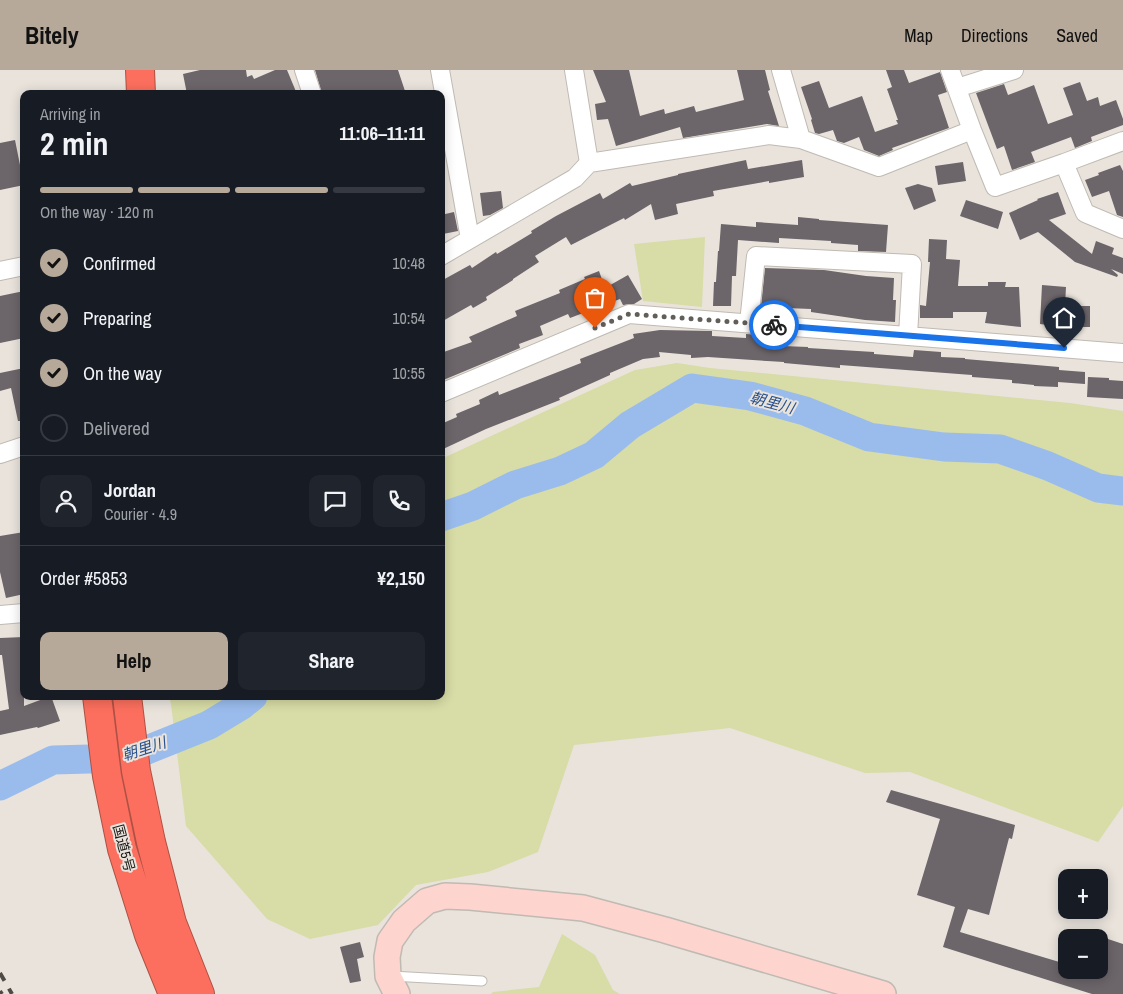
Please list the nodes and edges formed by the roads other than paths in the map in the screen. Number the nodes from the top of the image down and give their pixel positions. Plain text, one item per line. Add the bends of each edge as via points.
1 (140, 70) edge
2 (304, 70) edge
3 (440, 70) edge
4 (574, 70) edge
5 (781, 70) edge
6 (950, 70) edge
7 (1014, 70) edge
8 (957, 88) junction
9 (141, 90) edge
10 (311, 90) edge
11 (442, 90) edge
12 (445, 108) edge
13 (972, 130) junction
14 (801, 139) junction
15 (1123, 140) edge
16 (589, 163) junction
17 (1064, 163) junction
18 (1123, 229) edge
19 (470, 239) junction
20 (445, 254) edge
21 (20, 267) edge
22 (0, 271) edge
23 (748, 323) junction
24 (908, 336) junction
25 (1123, 353) edge
26 (445, 391) edge
27 (20, 447) edge
28 (0, 454) edge
29 (20, 613) edge
30 (0, 615) edge
31 (97, 700) edge
32 (127, 700) edge
33 (160, 929) junction
34 (482, 982) dead end
35 (392, 985) edge
36 (173, 994) edge
37 (200, 994) edge
38 (883, 994) edge

1 - 9 highway
2 - 10 street
3 - 11 street
4 - 16 street
5 - 14 street
6 - 8 street
7 - 8 street
8 - 13 street
12 - 19 street
13 - 14 street via 879,167
13 - 17 street via 995,187
14 - 16 street via 769,135
15 - 17 street
16 - 19 street via 575,178
17 - 18 street via 1084,213
19 - 20 street
21 - 22 street
23 - 24 street
23 - 24 street via 756,256 912,264
23 - 26 street via 629,314
24 - 25 street
27 - 28 street
29 - 30 street
31 - 33 highway, 国道5号 via 107,776 122,849
32 - 33 highway, 国道5号
33 - 36 highway, 国道5号
33 - 37 highway, 国道5号
34 - 35 lane
35 - 38 street via 387,957 390,941 404,921 427,901 453,896 583,908

